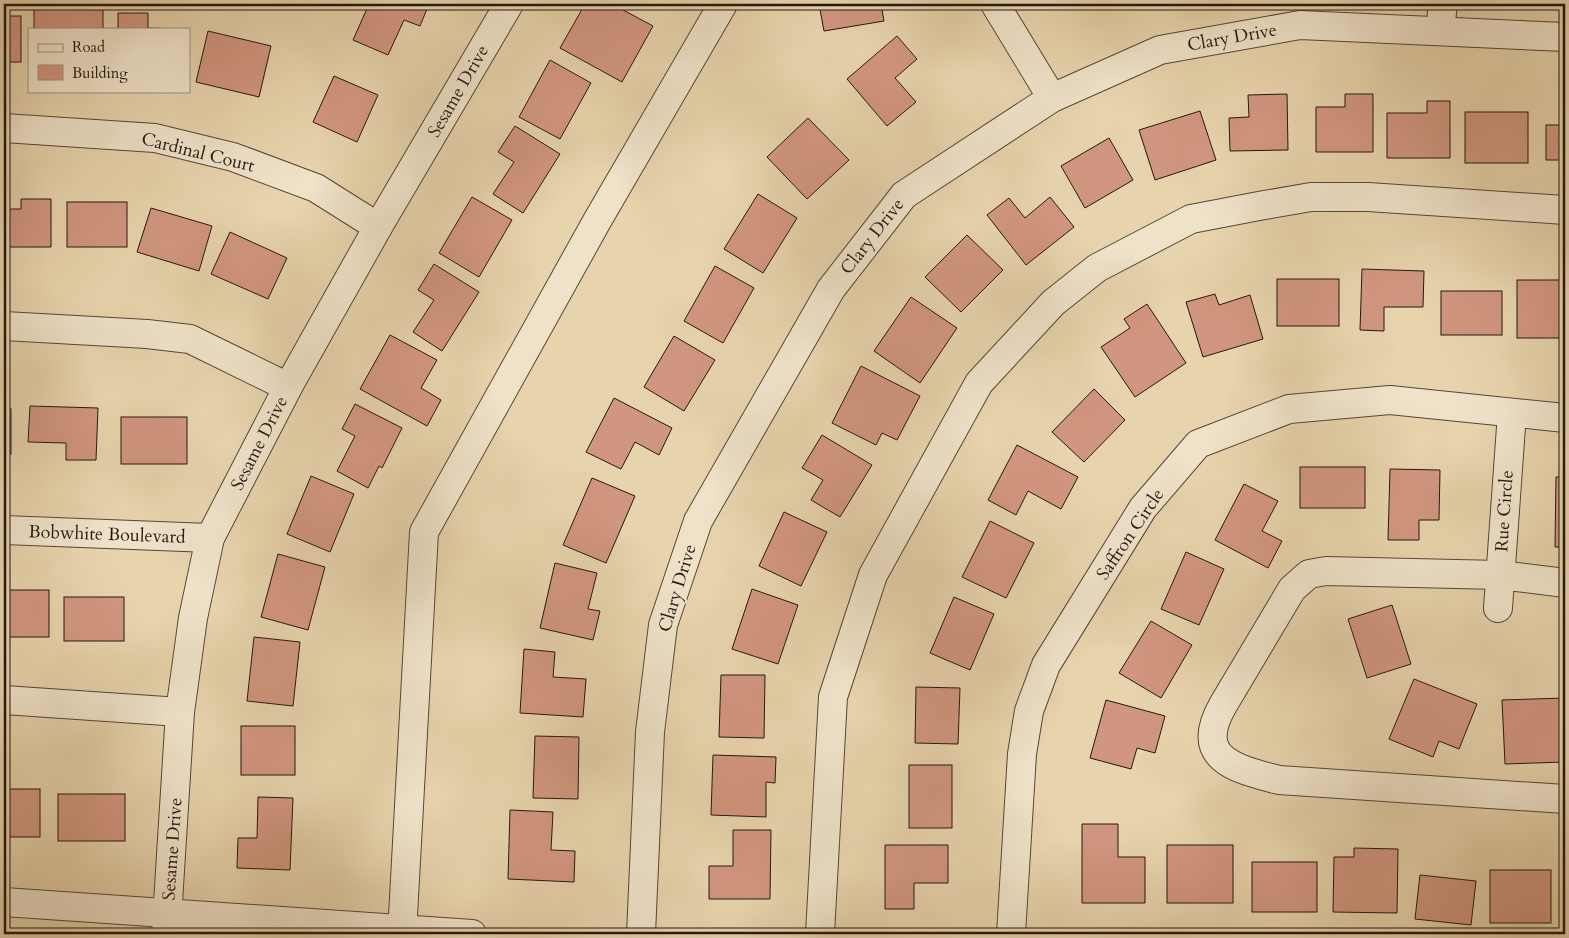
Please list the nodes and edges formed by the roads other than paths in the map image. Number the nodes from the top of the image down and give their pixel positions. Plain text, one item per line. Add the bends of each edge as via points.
1 (509, 4) edge
2 (723, 4) edge
3 (996, 4) edge
4 (1441, 17) edge
5 (1565, 37) edge
6 (1052, 98) junction
7 (4, 128) edge
8 (1565, 210) edge
9 (378, 227) junction
10 (4, 326) edge
11 (288, 387) junction
12 (1512, 413) junction
13 (1565, 418) edge
14 (4, 530) edge
15 (210, 538) junction
16 (1500, 575) junction
17 (1565, 583) edge
18 (1498, 608) dead end
19 (4, 700) edge
20 (180, 712) junction
21 (1565, 799) edge
22 (4, 902) edge
23 (167, 924) edge
24 (402, 932) edge
25 (472, 934) edge
26 (641, 934) edge
27 (820, 934) edge
28 (1012, 934) edge

1 - 9 street, Sesame Drive
2 - 24 street via 424,532
3 - 6 street
4 - 5 street, Clary Drive
4 - 6 street, Clary Drive via 1290,27 1160,50
6 - 26 street, Clary Drive via 904,195 831,289 698,521 663,624 650,732
7 - 9 street, Cardinal Court via 155,138 233,157 316,188
8 - 27 street via 1368,197 1311,197 1259,206 1191,219 1097,268 1053,304 979,384 873,575 832,697
9 - 11 street, Sesame Drive
10 - 11 street via 147,334 190,340
11 - 15 street, Sesame Drive
12 - 13 street, Saffron Circle
12 - 16 street, Rue Circle
12 - 28 street, Saffron Circle via 1390,400 1289,409 1198,444 1143,508 1046,665 1029,711 1022,754
14 - 15 street, Bobwhite Boulevard
15 - 20 street, Sesame Drive via 193,618
16 - 17 street
16 - 18 street, Rue Circle
16 - 21 street via 1326,571 1309,574 1292,588 1222,705 1214,721 1212,745 1222,761 1243,771 1279,780
19 - 20 street
20 - 23 street, Sesame Drive
22 - 23 street
23 - 24 street
24 - 25 street

